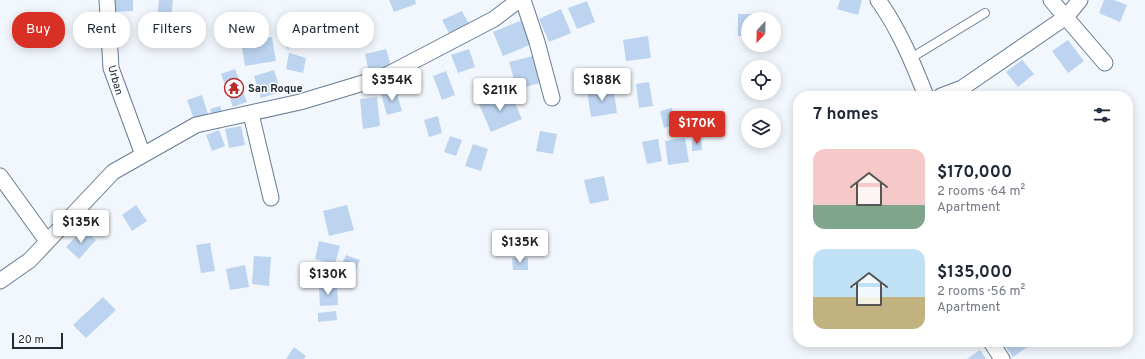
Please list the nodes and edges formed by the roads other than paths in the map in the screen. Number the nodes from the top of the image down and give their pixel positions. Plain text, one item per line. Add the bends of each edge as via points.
1 (107, 0) edge
2 (519, 0) edge
3 (523, 0) edge
4 (878, 0) edge
5 (1050, 0) edge
6 (1080, 0) edge
7 (985, 13) dead end
8 (1066, 17) junction
9 (910, 58) junction
10 (1105, 63) dead end
11 (924, 91) edge
12 (955, 91) edge
13 (552, 98) dead end
14 (251, 114) junction
15 (143, 155) junction
16 (0, 176) edge
17 (271, 198) dead end
18 (47, 241) junction
19 (0, 281) edge
20 (994, 347) edge
21 (1002, 359) edge

1 - 15 street, Urban via 111,68
2 - 14 street via 494,20 383,77
3 - 13 street
4 - 9 street via 887,12
5 - 8 street
6 - 8 street
7 - 9 lane
8 - 10 street
8 - 12 street
9 - 11 street
14 - 15 street via 196,125
14 - 17 street
15 - 18 street via 113,172
16 - 18 street
18 - 19 street via 30,260
20 - 21 street

